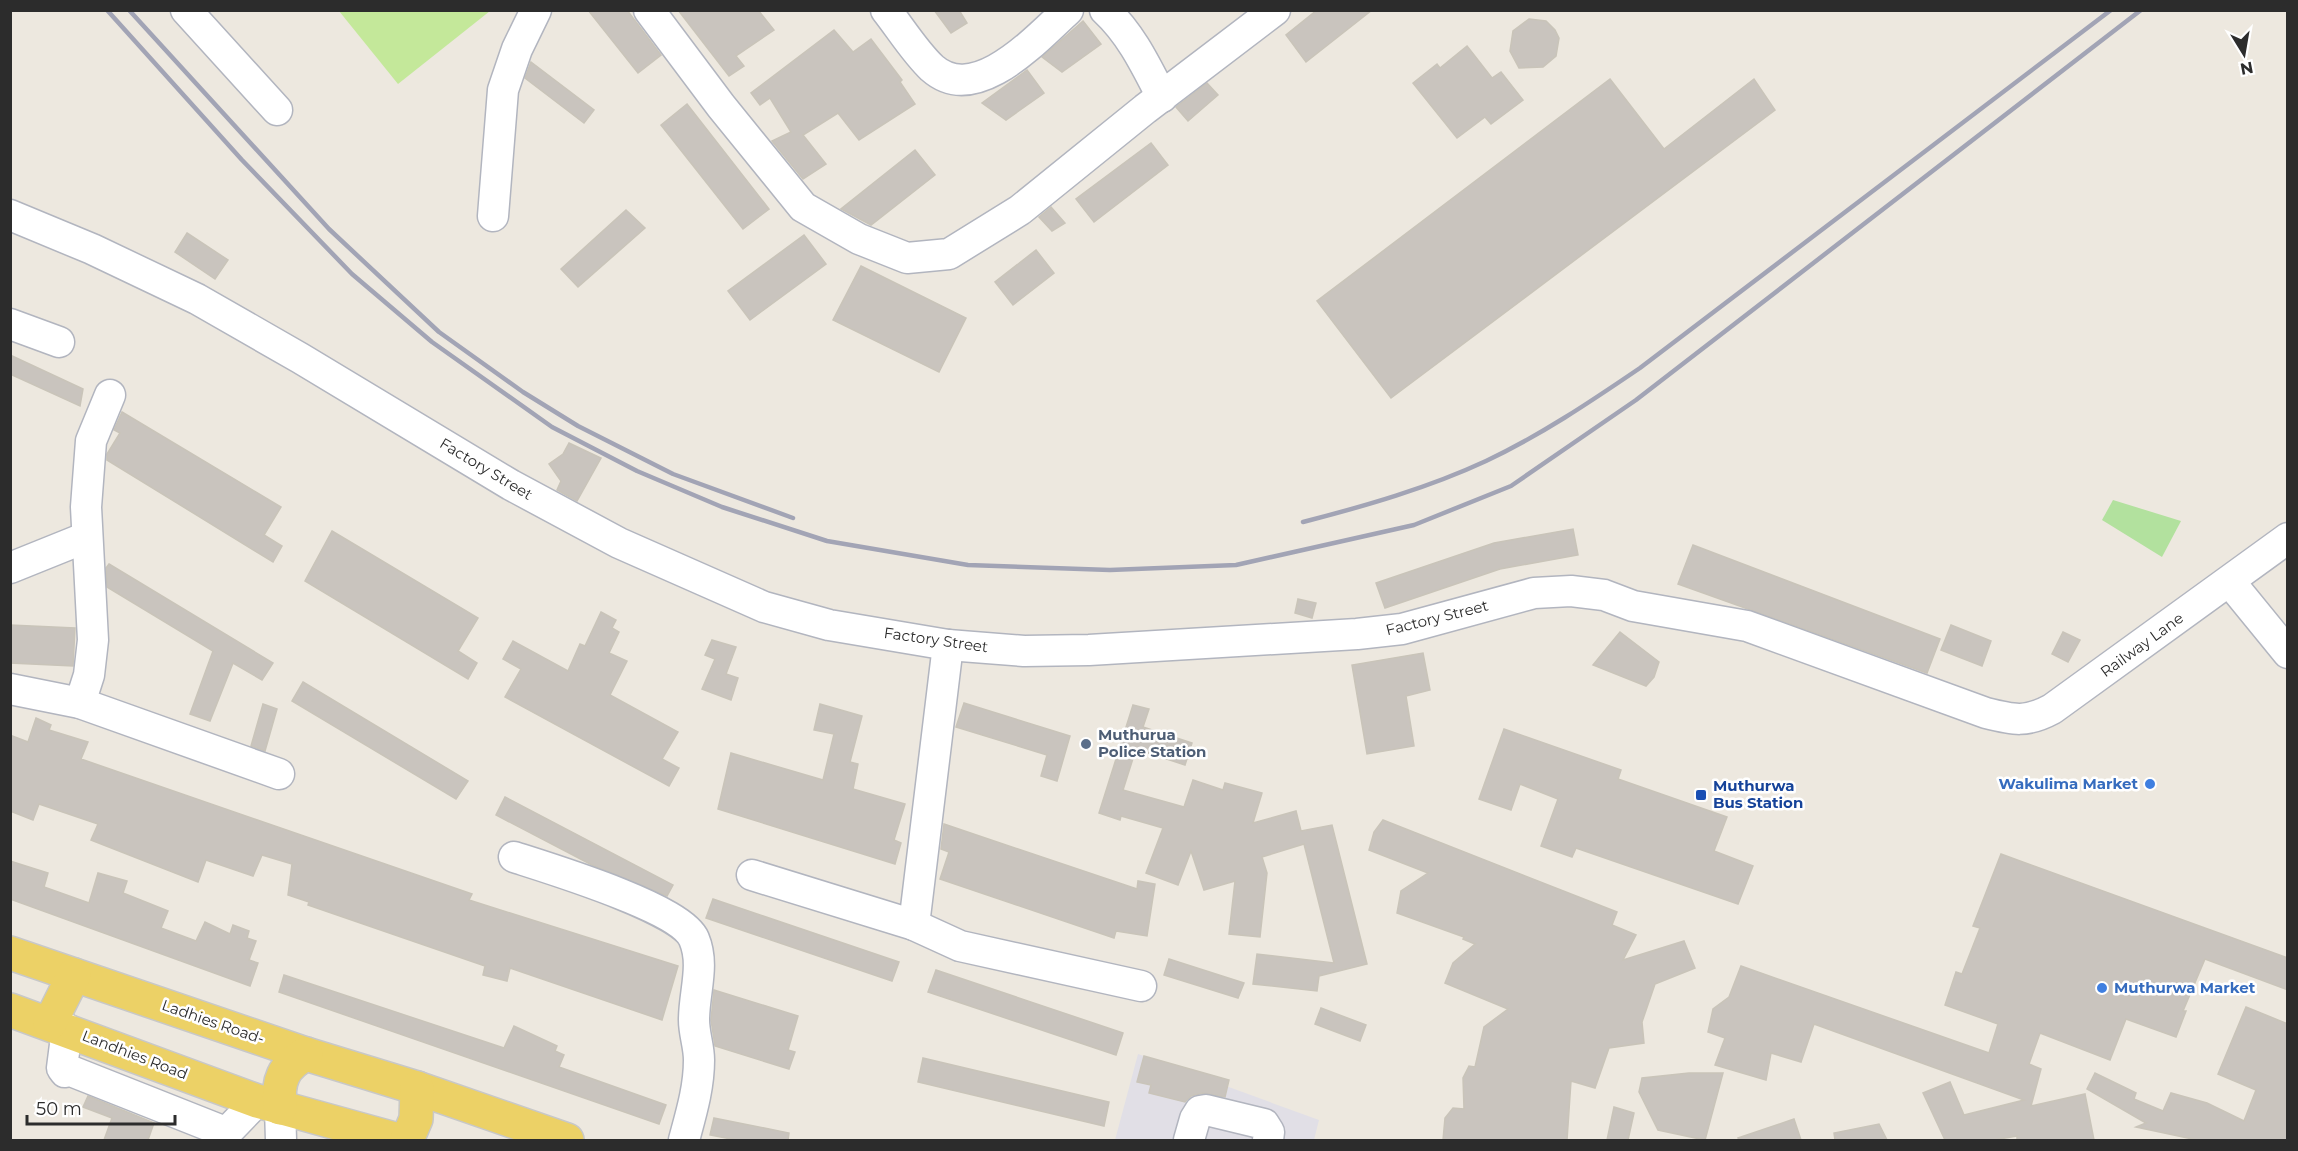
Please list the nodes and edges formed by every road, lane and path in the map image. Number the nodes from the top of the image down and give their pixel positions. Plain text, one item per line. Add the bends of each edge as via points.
1 (186, 10) edge
2 (536, 10) edge
3 (649, 10) edge
4 (886, 10) edge
5 (1105, 10) edge
6 (1275, 10) edge
7 (1049, 17) edge
8 (1162, 97) junction
9 (277, 110) dead end
10 (10, 215) edge
11 (493, 216) dead end
12 (10, 324) edge
13 (59, 342) dead end
14 (110, 395) dead end
15 (87, 537) junction
16 (2288, 538) edge
17 (10, 567) edge
18 (2230, 582) junction
19 (948, 645) junction
20 (2288, 653) edge
21 (10, 689) edge
22 (1939, 697) joint
23 (80, 703) junction
24 (279, 774) dead end
25 (513, 856) dead end
26 (752, 875) dead end
27 (914, 925) junction
28 (10, 953) edge
29 (74, 975) junction
30 (1141, 986) dead end
31 (10, 1010) edge
32 (58, 1026) junction
33 (306, 1054) junction
34 (417, 1088) junction
35 (269, 1105) junction
36 (281, 1140) edge
37 (398, 1140) edge
38 (407, 1140) edge
39 (567, 1140) edge
40 (684, 1140) edge
41 (1189, 1140) edge
42 (1268, 1140) edge

1 - 9 street
2 - 11 street via 503,90
3 - 8 street via 802,207 859,239 907,258 949,254 978,238 1020,210
4 - 7 street via 933,69 964,79 994,73
5 - 8 street via 1133,43
6 - 8 street
10 - 19 street, Factory Street via 197,298 511,486 619,543 764,607 829,625
12 - 13 street
14 - 15 street via 91,441
15 - 17 street
15 - 23 street via 93,640 89,675
16 - 18 street, Railway Lane
18 - 20 street
18 - 22 street, Railway Lane via 2052,710 2033,719 1986,713
19 - 22 street, Factory Street via 1024,651 1089,650 1357,634 1402,629 1534,593 1571,591 1747,626
19 - 27 street
21 - 23 street
23 - 24 street
25 - 40 street via 627,896 689,928 700,972 693,1034 699,1058 697,1091
26 - 27 street
27 - 30 street via 960,946
28 - 29 main road, Ladhies Road-
29 - 32 main road
29 - 33 main road, Ladhies Road-
31 - 32 main road, Landhies Road
32 - 35 main road, Landhies Road
33 - 34 main road, Ladhies Road-
33 - 35 main road via 290,1063 279,1096
34 - 38 main road via 416,1119
34 - 39 main road, Ladhies Road-
35 - 36 street
35 - 37 main road, Landhies Road
41 - 42 street via 1195,1119 1200,1111 1206,1110 1264,1124

